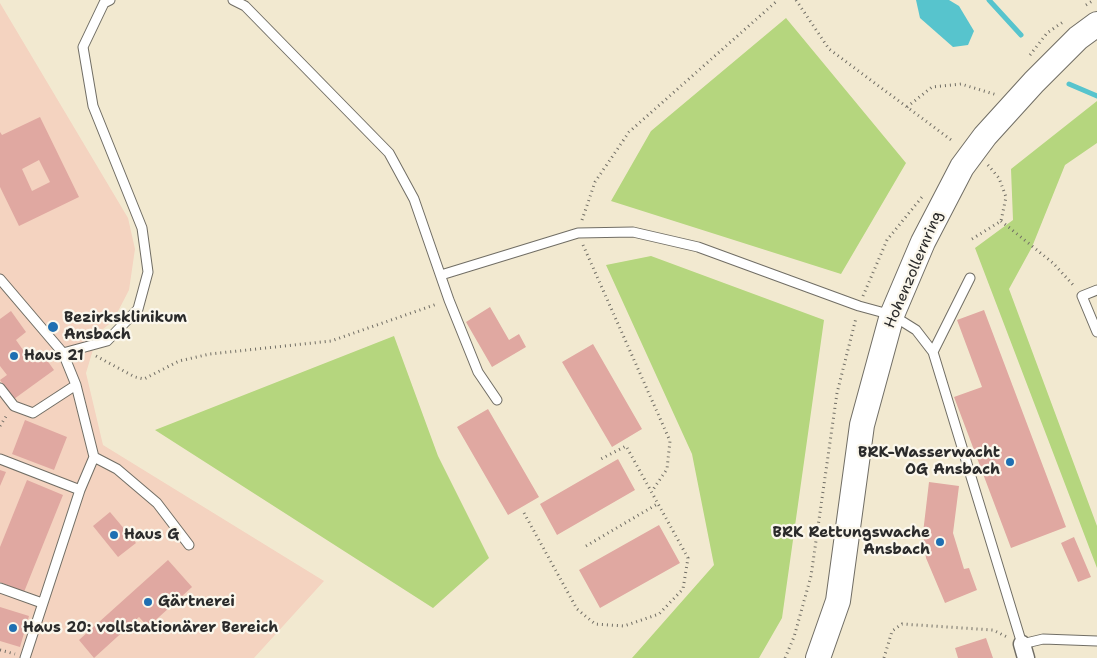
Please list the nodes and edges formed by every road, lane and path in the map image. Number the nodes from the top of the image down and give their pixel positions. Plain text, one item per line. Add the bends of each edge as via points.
1 (110, 0) edge
2 (233, 0) edge
3 (778, 0) edge
4 (796, 0) edge
5 (1097, 24) edge
6 (999, 95) dead end
7 (906, 107) junction
8 (954, 142) dead end
9 (985, 161) dead end
10 (1001, 222) junction
11 (578, 233) junction
12 (972, 239) dead end
13 (441, 275) junction
14 (970, 278) dead end
15 (0, 279) edge
16 (1097, 290) edge
17 (1082, 296) junction
18 (449, 300) junction
19 (892, 316) junction
20 (1097, 332) edge
21 (933, 352) junction
22 (63, 353) junction
23 (104, 362) dead end
24 (76, 385) junction
25 (0, 388) edge
26 (497, 400) dead end
27 (94, 457) junction
28 (0, 459) edge
29 (599, 460) dead end
30 (80, 490) junction
31 (652, 491) junction
32 (659, 504) junction
33 (524, 513) dead end
34 (189, 545) dead end
35 (586, 546) dead end
36 (0, 588) edge
37 (42, 603) junction
38 (1097, 641) edge
39 (1024, 651) edge
40 (25, 658) edge
41 (818, 658) edge
42 (884, 658) edge

1 - 22 lane via 104,3 83,47 93,106 142,228 148,272 138,310 108,341
2 - 13 lane via 245,6 389,153 414,199
3 - 11 path via 629,132 595,182
4 - 7 path via 829,49
5 - 19 main road, Hohenzollernring via 1078,38 1034,82 962,167 923,242
6 - 7 path via 961,84 932,87
7 - 8 path
9 - 10 path via 1006,196
10 - 12 path
10 - 17 path via 1053,263
11 - 13 lane
11 - 19 lane via 633,232 698,247
11 - 31 path via 670,440 667,469
13 - 18 lane
14 - 21 lane
15 - 22 lane
16 - 17 lane
17 - 20 lane
18 - 23 path via 331,341 210,354 179,361 144,379
18 - 26 lane via 478,372
19 - 21 lane via 916,330
19 - 41 main road, Hohenzollernring via 862,425 838,600
21 - 39 lane
22 - 24 lane
24 - 25 lane via 33,413 14,406
24 - 27 lane
27 - 30 lane
27 - 34 lane via 117,469 157,503
28 - 30 lane
29 - 31 path via 626,446
30 - 37 lane
31 - 32 path
32 - 33 path via 688,558 683,589 659,614 624,626 595,624 577,610
32 - 35 path
36 - 37 lane
37 - 40 lane
38 - 39 lane via 1043,639
39 - 42 path via 993,630 902,624 892,631

